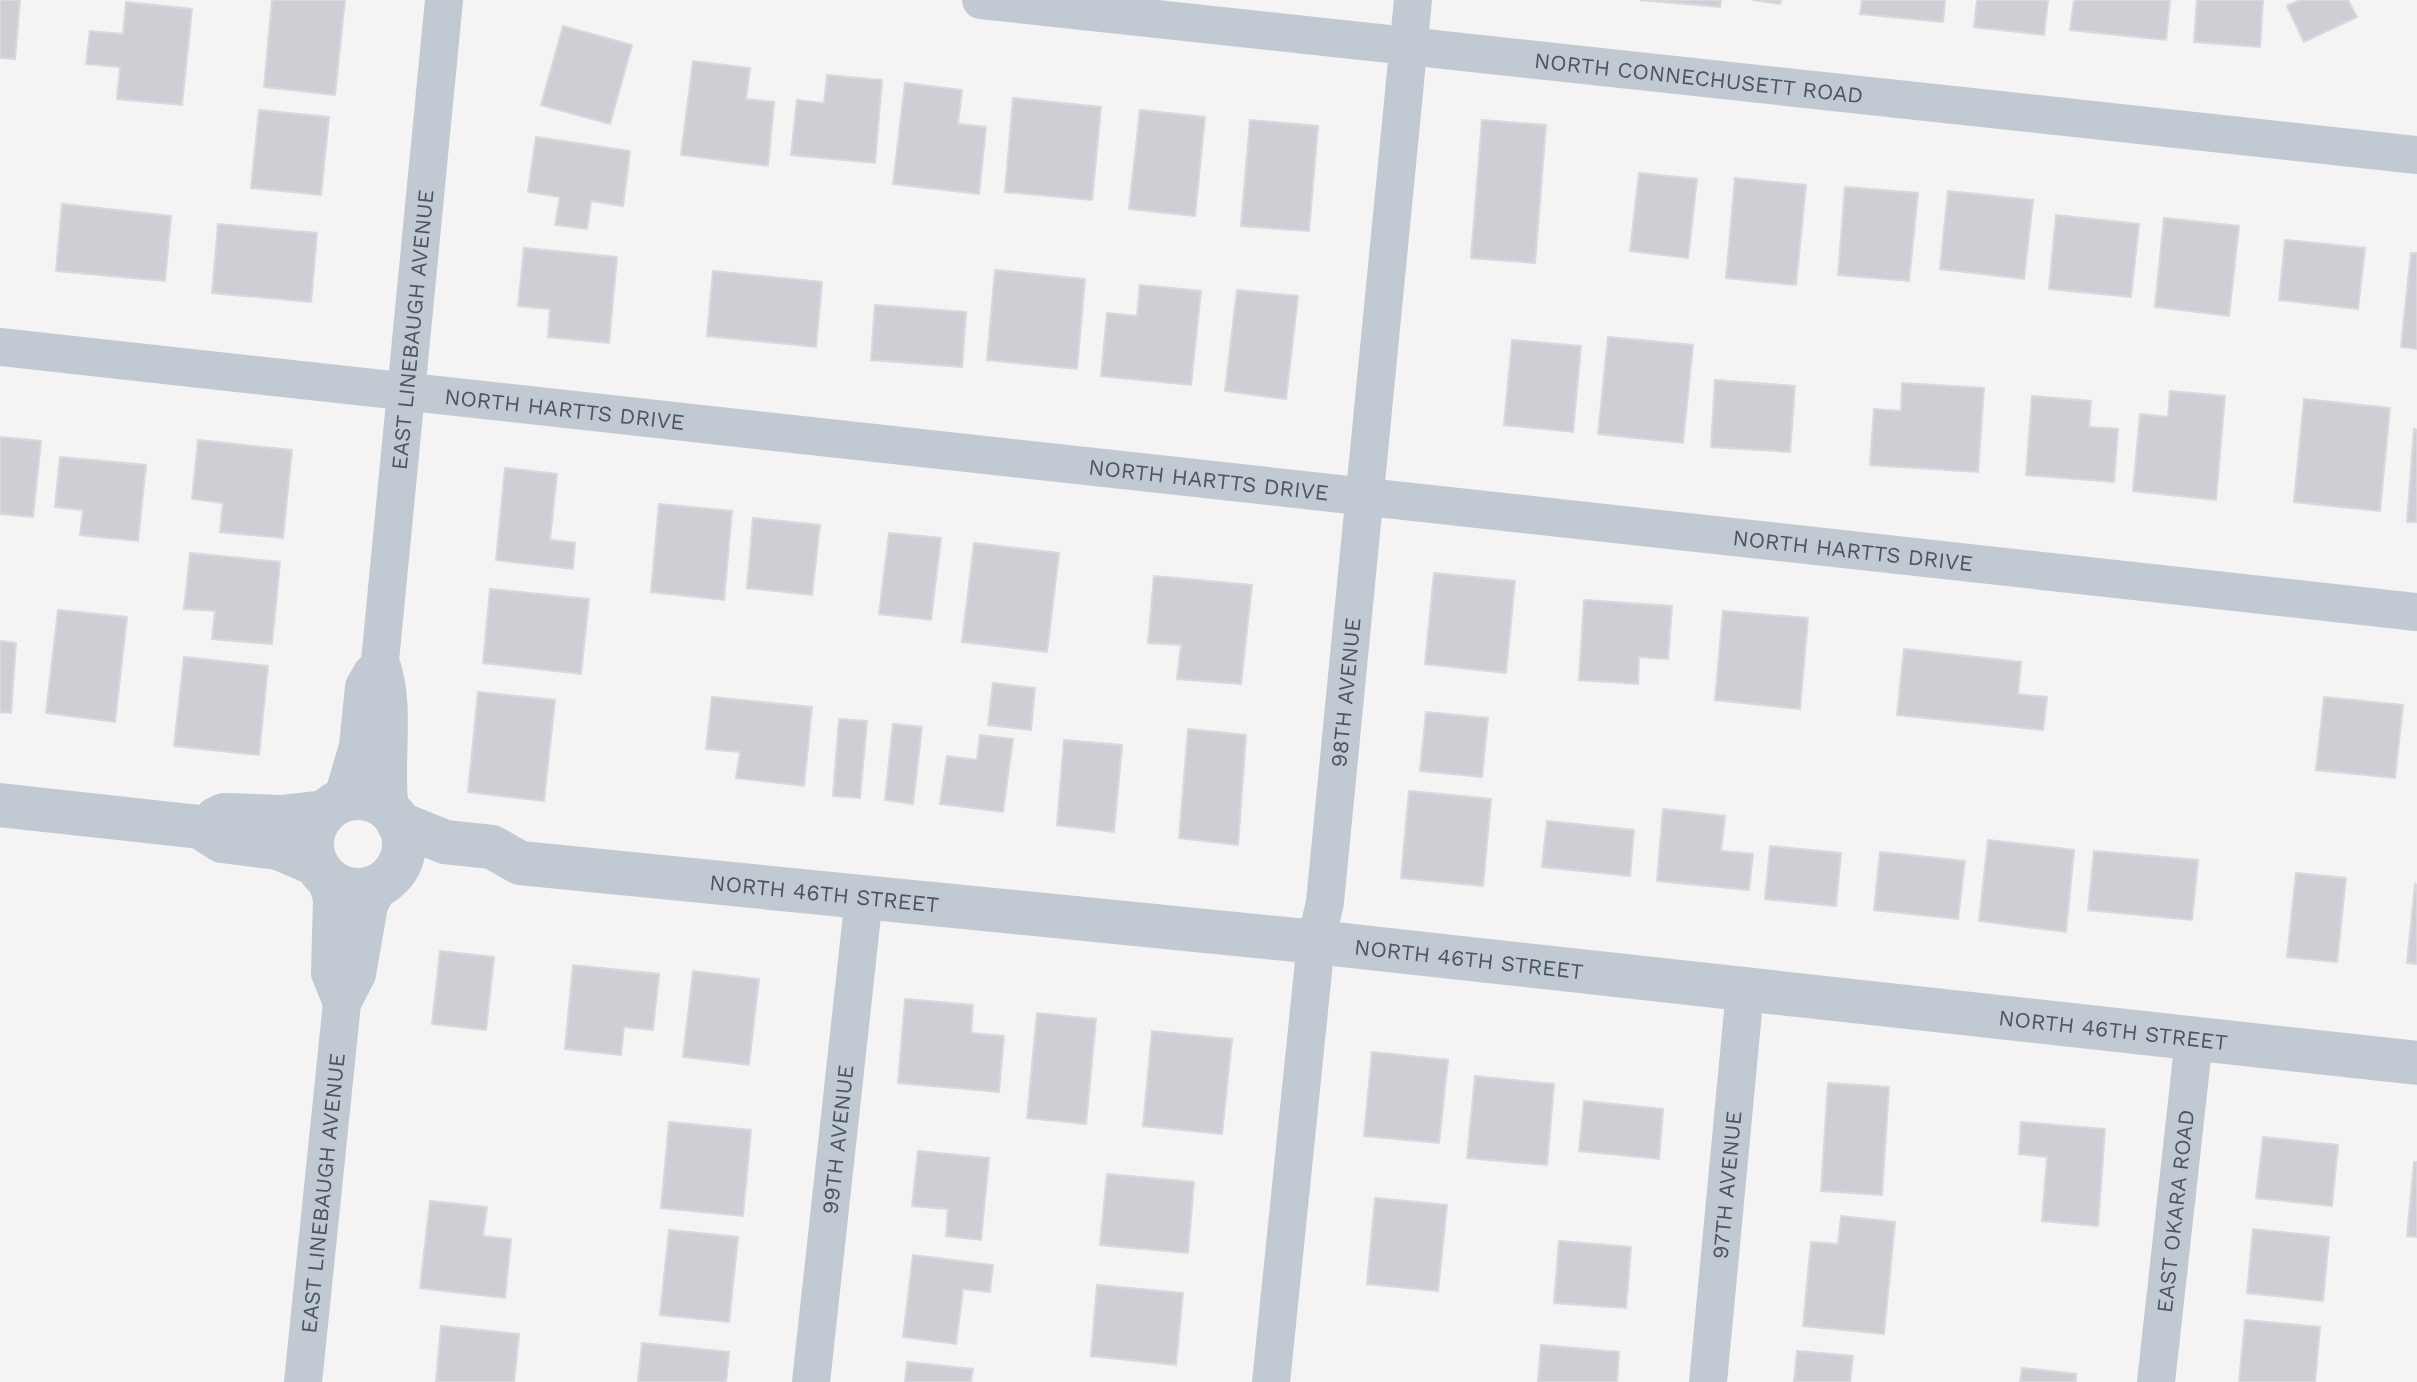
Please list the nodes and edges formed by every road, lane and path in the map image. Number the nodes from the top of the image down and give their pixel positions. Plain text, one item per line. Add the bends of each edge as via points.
1 (444, 0) edge
2 (981, 0) edge
3 (1413, 0) edge
4 (1409, 46) junction
5 (2417, 155) edge
6 (0, 347) edge
7 (405, 392) junction
8 (1362, 497) junction
9 (2417, 612) edge
10 (380, 661) junction
11 (0, 805) edge
12 (333, 806) junction
13 (394, 817) junction
14 (200, 827) junction
15 (520, 863) junction
16 (320, 870) junction
17 (385, 881) junction
18 (864, 897) junction
19 (1316, 942) junction
20 (1745, 990) junction
21 (342, 1003) junction
22 (2194, 1039) junction
23 (2417, 1063) edge
24 (303, 1382) edge
25 (811, 1382) edge
26 (1271, 1382) edge
27 (1708, 1382) edge
28 (2156, 1382) edge

1 - 7 street, EAST LINEBAUGH AVENUE
2 - 4 street, NORTH CONNECHUSETT ROAD
3 - 4 street, 98TH AVENUE
4 - 5 street, NORTH CONNECHUSETT ROAD
4 - 8 street, 98TH AVENUE
6 - 7 street, NORTH HARTTS DRIVE
7 - 8 street, NORTH HARTTS DRIVE
7 - 10 street, EAST LINEBAUGH AVENUE
8 - 9 street, NORTH HARTTS DRIVE
8 - 19 street, 98TH AVENUE via 1325,902
10 - 12 street, EAST LINEBAUGH AVENUE via 364,687 358,746
10 - 13 street, EAST LINEBAUGH AVENUE via 390,686 386,780
11 - 14 street
12 - 13 street via 367,799
12 - 14 street via 281,817 224,815
12 - 16 street via 313,836
13 - 15 street, NORTH 46TH STREET via 445,842 492,847
13 - 17 street via 403,850
14 - 16 street via 222,841 278,848
15 - 17 street, NORTH 46TH STREET via 491,873 441,870
15 - 18 street, NORTH 46TH STREET
16 - 17 street via 351,889
16 - 21 street, EAST LINEBAUGH AVENUE via 332,898 330,973
17 - 21 street, EAST LINEBAUGH AVENUE via 369,905 357,974
18 - 19 street, NORTH 46TH STREET
18 - 25 street, 99TH AVENUE
19 - 20 street, NORTH 46TH STREET
19 - 26 street, 98TH AVENUE
20 - 22 street, NORTH 46TH STREET
20 - 27 street, 97TH AVENUE
21 - 24 street, EAST LINEBAUGH AVENUE
22 - 23 street, NORTH 46TH STREET
22 - 28 street, EAST OKARA ROAD

